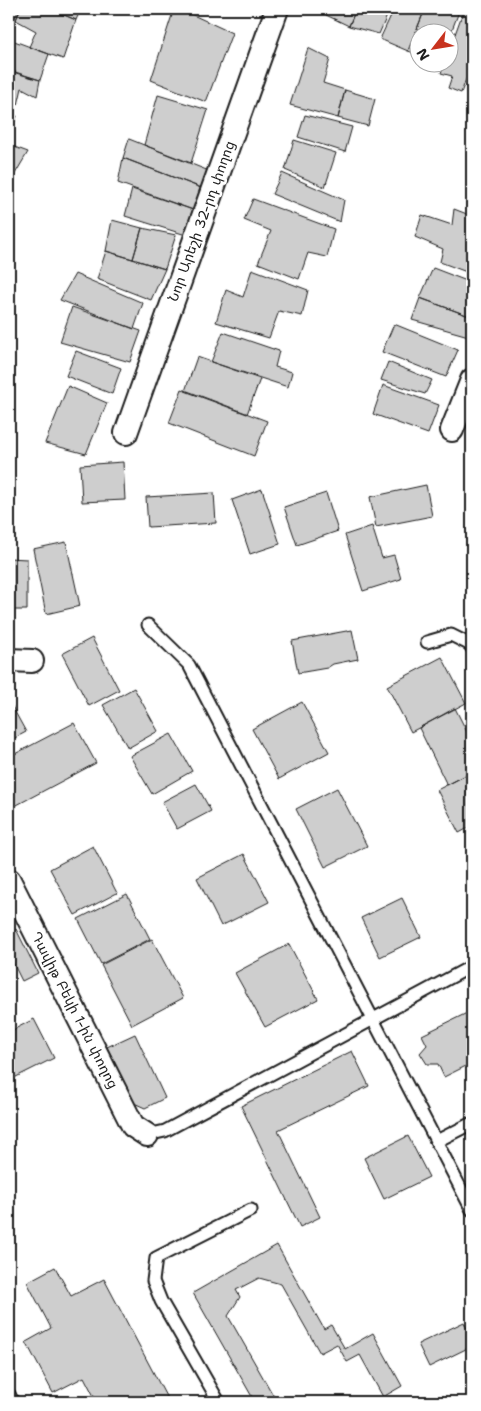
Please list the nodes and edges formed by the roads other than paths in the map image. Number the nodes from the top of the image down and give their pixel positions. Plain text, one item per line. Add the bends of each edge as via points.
1 (277, 9) edge
2 (472, 380) edge
3 (452, 430) dead end
4 (126, 433) dead end
5 (148, 625) dead end
6 (427, 642) dead end
7 (472, 648) edge
8 (9, 660) edge
9 (32, 661) dead end
10 (9, 880) edge
11 (472, 966) edge
12 (373, 1018) junction
13 (472, 1123) edge
14 (147, 1135) joint
15 (437, 1141) junction
16 (251, 1210) dead end
17 (472, 1210) edge
18 (9, 1394) edge
19 (13, 1402) edge
20 (219, 1402) edge

1 - 4 street, Նոր Արեշի 32-րդ փողոց
2 - 3 street
5 - 12 lane via 189,665
6 - 7 lane via 451,635
8 - 9 street
10 - 14 street, Դավիթ Բեկի 1-ին փողոց via 133,1126
11 - 12 lane
12 - 14 lane via 165,1131
12 - 15 lane
13 - 15 lane
15 - 17 lane
16 - 20 lane via 156,1258 152,1281
18 - 19 lane

